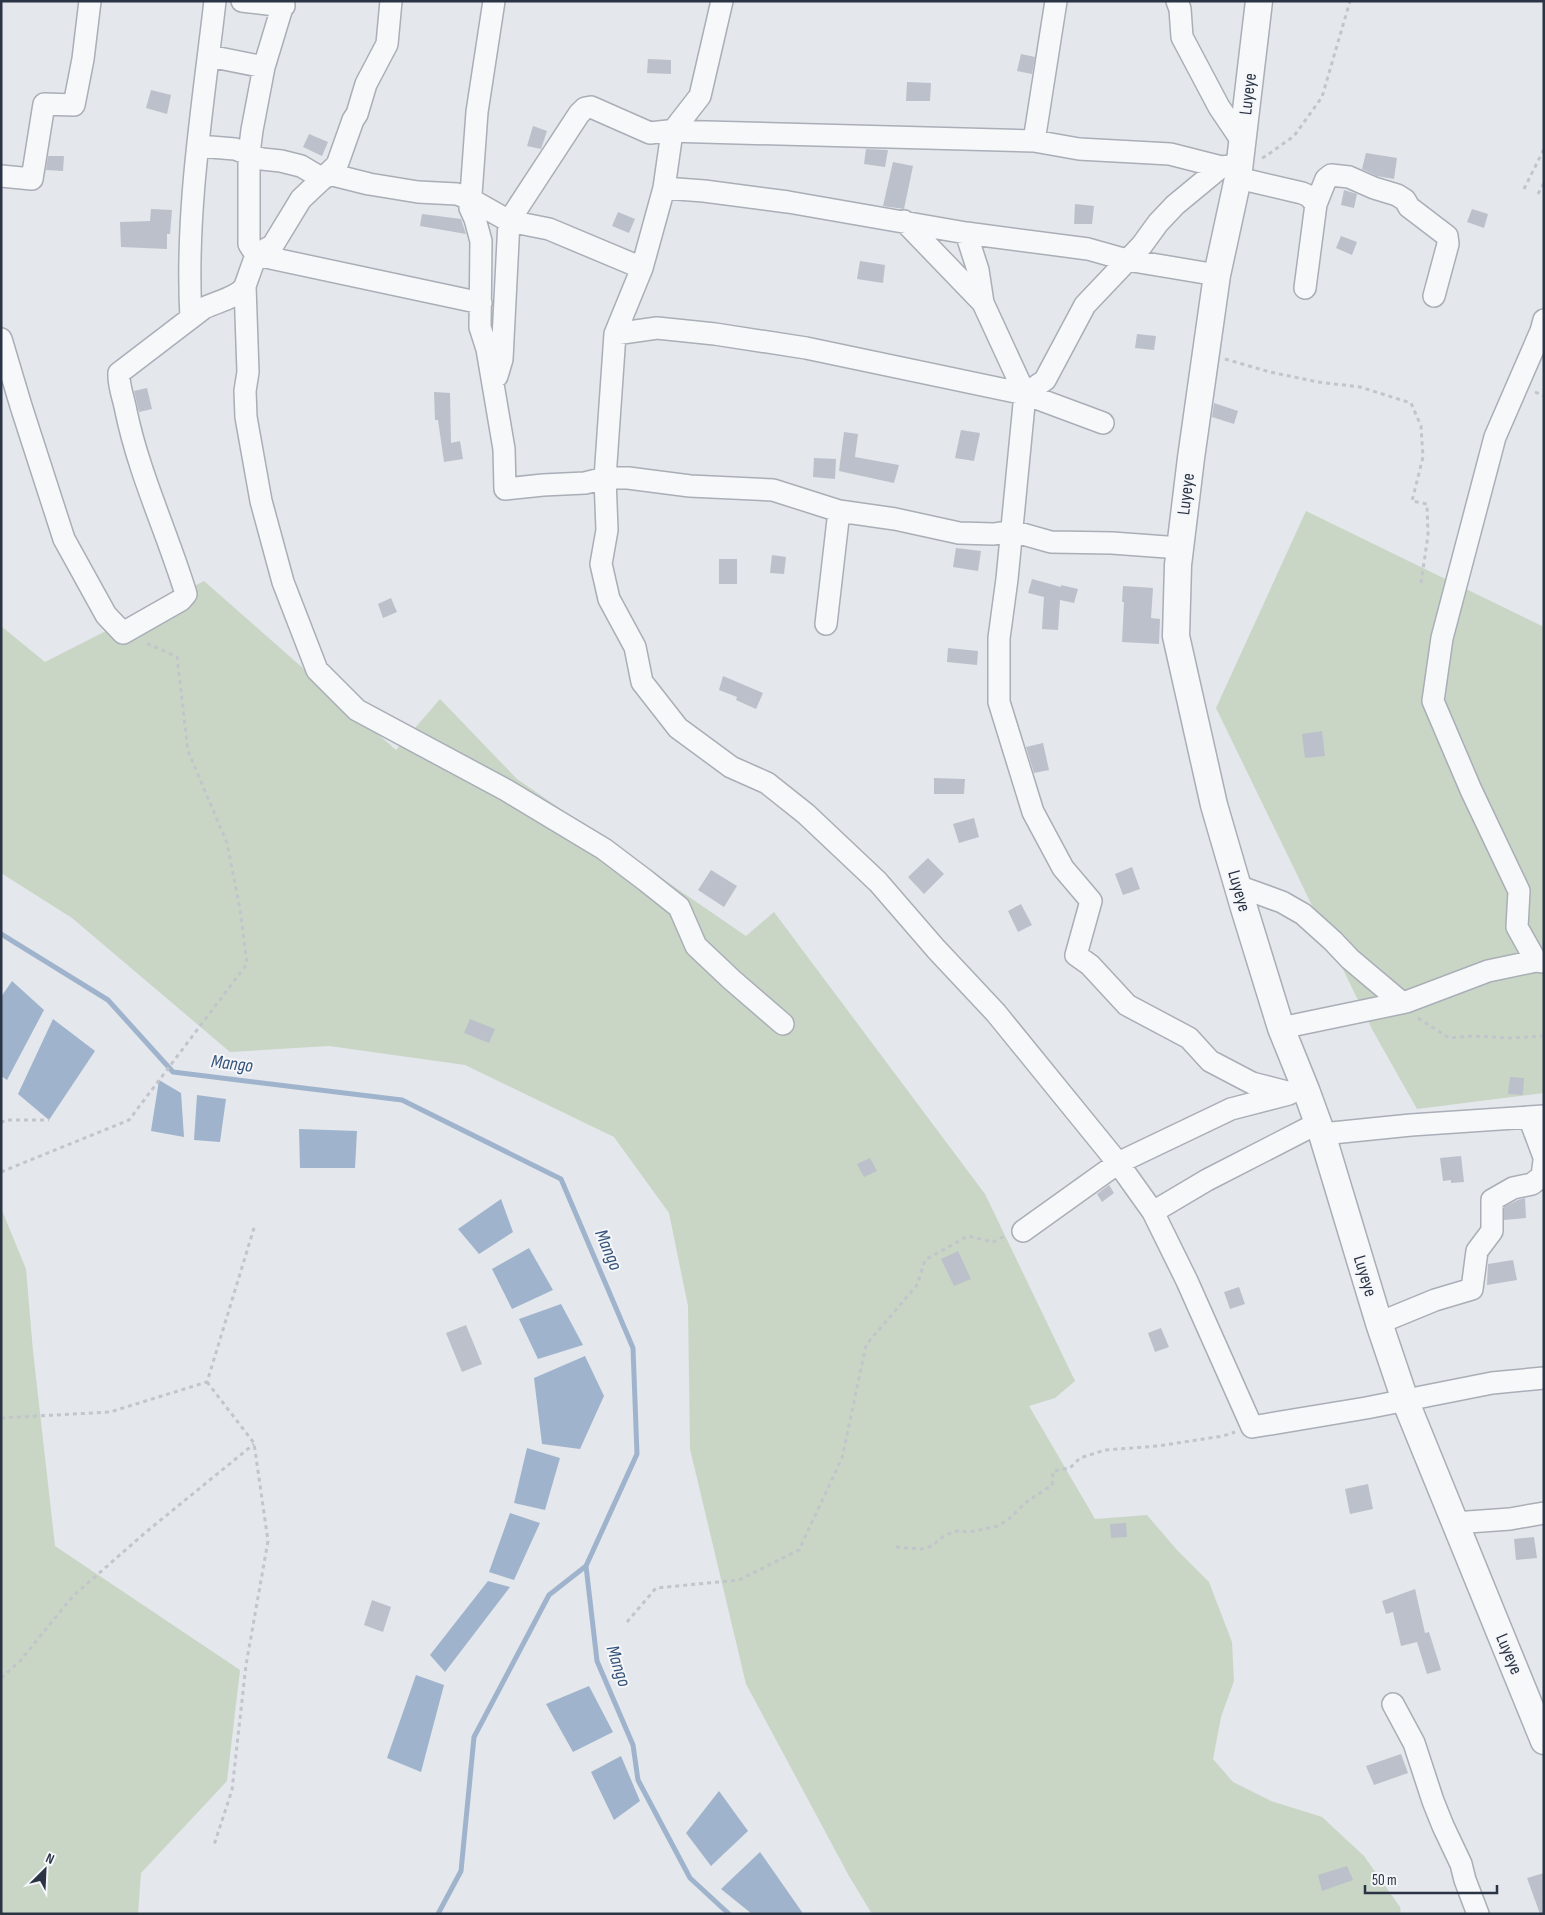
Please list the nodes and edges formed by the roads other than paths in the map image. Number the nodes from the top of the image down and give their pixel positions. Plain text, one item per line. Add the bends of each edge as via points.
1 (90, 1) edge
2 (215, 1) edge
3 (242, 1) edge
4 (391, 1) edge
5 (494, 1) edge
6 (722, 1) edge
7 (1056, 1) edge
8 (1176, 1) edge
9 (1259, 1) edge
10 (284, 4) edge
11 (209, 56) junction
12 (264, 67) junction
13 (672, 132) junction
14 (1034, 141) junction
15 (198, 146) junction
16 (249, 154) junction
17 (1235, 163) junction
18 (1, 176) edge
19 (326, 177) junction
20 (664, 188) junction
21 (470, 199) junction
22 (1316, 204) junction
23 (509, 221) junction
24 (904, 221) junction
25 (966, 233) junction
26 (256, 255) junction
27 (1127, 260) junction
28 (642, 268) junction
29 (1217, 275) junction
30 (245, 286) junction
31 (1305, 288) dead end
32 (1434, 296) dead end
33 (481, 303) junction
34 (983, 303) junction
35 (191, 318) junction
36 (1544, 320) edge
37 (615, 334) junction
38 (1, 339) edge
39 (494, 389) junction
40 (1025, 394) junction
41 (1103, 423) dead end
42 (605, 478) junction
43 (839, 511) junction
44 (1012, 531) junction
45 (1180, 548) junction
46 (826, 624) dead end
47 (1238, 886) junction
48 (1540, 962) edge
49 (1402, 1002) junction
50 (783, 1024) dead end
51 (1281, 1028) junction
52 (1299, 1092) junction
53 (1536, 1116) edge
54 (1320, 1128) junction
55 (1544, 1157) edge
56 (1544, 1161) edge
57 (1118, 1163) junction
58 (1153, 1212) junction
59 (1023, 1230) road end
60 (1379, 1323) junction
61 (1544, 1378) edge
62 (1404, 1400) junction
63 (1544, 1513) edge
64 (1454, 1523) junction
65 (1393, 1704) dead end
66 (1544, 1741) edge
67 (1478, 1914) edge

1 - 18 street via 74,105 44,104 32,179
2 - 11 street
3 - 10 street
4 - 19 street via 387,44 366,84 337,166
5 - 21 street via 476,112
6 - 13 street via 700,96
7 - 14 street
8 - 17 street via 1180,9 1182,37 1220,107
9 - 17 street, Luyeye
10 - 12 street
11 - 12 street
11 - 15 street
12 - 16 street
13 - 14 street
13 - 20 street
13 - 23 street via 650,133 591,107 585,108
14 - 17 street via 1079,149 1170,154
15 - 16 street via 234,149
15 - 35 street via 188,277
16 - 19 street via 302,166
16 - 26 street via 249,240
17 - 22 street via 1309,196
17 - 27 street via 1175,205
17 - 29 street, Luyeye
19 - 21 street via 418,192 457,194
19 - 26 street via 301,199 273,245
20 - 24 street via 788,202
20 - 28 street
21 - 23 street
21 - 33 street via 481,241
22 - 31 street
22 - 32 street via 1326,179 1331,175 1349,177 1398,195 1448,236
23 - 28 street via 549,229
23 - 39 street via 502,359
24 - 25 street
24 - 34 street
25 - 27 street via 1088,249
25 - 34 street via 978,270
26 - 30 street
26 - 33 street
27 - 29 street
27 - 40 street via 1085,305 1045,380
28 - 37 street
29 - 45 street, Luyeye
30 - 35 street via 241,293 218,301
30 - 50 street via 246,417 258,484 283,582 317,670 357,710 506,790 604,849 638,874 679,906 696,946
33 - 39 street via 481,333
34 - 40 street
35 - 38 street via 119,373 138,459 186,594 123,633 106,615 64,539
36 - 48 street via 1495,438 1442,638 1433,701 1519,891 1517,927
37 - 40 street via 657,328 714,334 806,348
37 - 42 street
39 - 42 street via 504,449 505,489 585,483
40 - 41 street
40 - 44 street
42 - 43 street via 772,490
42 - 57 street via 607,530 601,564 610,599 635,647 642,682 678,728 731,768 767,783 806,814 878,882 996,1013
43 - 44 street via 959,533
43 - 46 street
44 - 45 street via 1051,542
44 - 52 street via 998,638 999,702 1033,812 1063,868 1091,901 1076,955 1090,965 1127,1005 1189,1038 1210,1061 1252,1083
45 - 47 street, Luyeye via 1176,636 1214,804
47 - 49 street via 1282,902 1303,914
47 - 51 street, Luyeye
48 - 49 street via 1488,971
49 - 51 street
51 - 52 street, Luyeye
52 - 54 street, Luyeye
52 - 57 street via 1231,1109
53 - 54 street
53 - 55 street
54 - 58 street via 1207,1180
54 - 60 street, Luyeye
56 - 60 street via 1542,1176 1532,1184 1513,1188 1492,1200 1492,1231 1477,1252 1472,1289
57 - 58 street
57 - 59 street
58 - 62 street via 1252,1427
60 - 62 street, Luyeye
61 - 62 street via 1492,1383
62 - 64 street, Luyeye
63 - 64 street
64 - 66 street, Luyeye
65 - 67 street via 1414,1743

